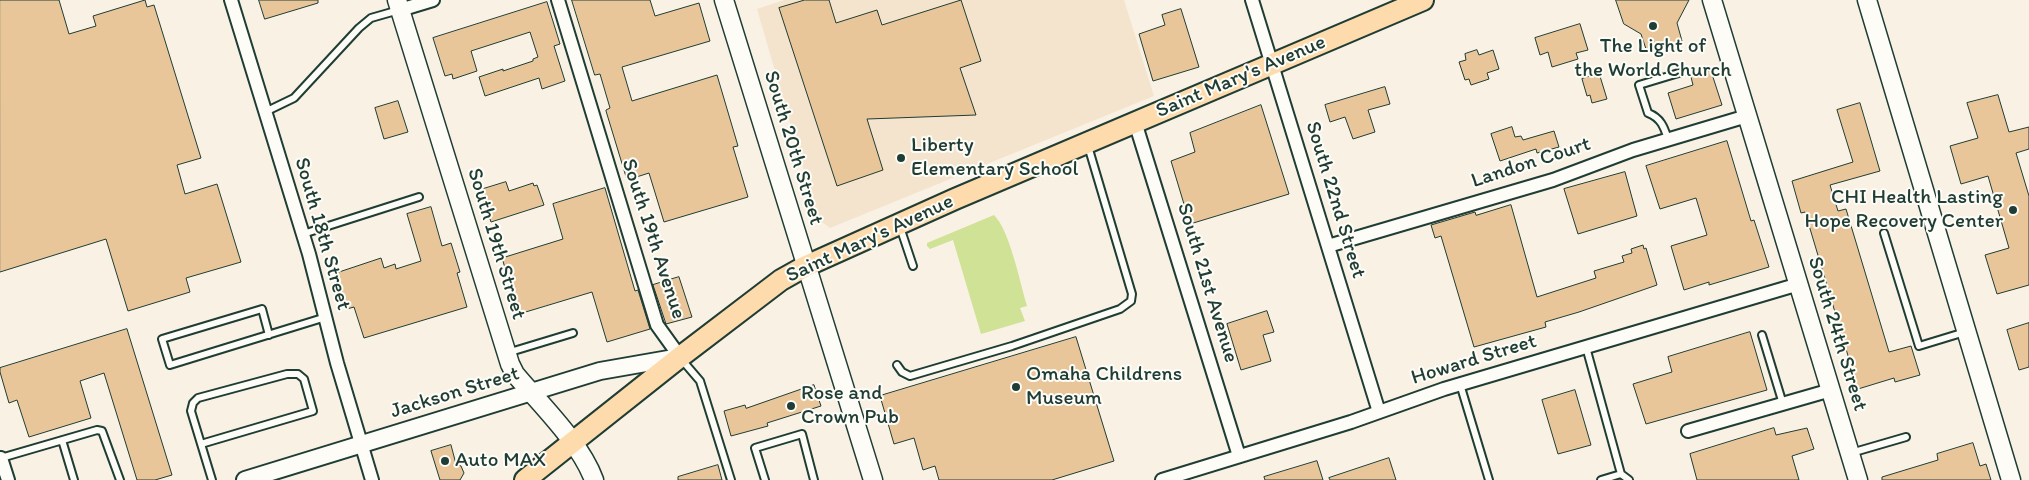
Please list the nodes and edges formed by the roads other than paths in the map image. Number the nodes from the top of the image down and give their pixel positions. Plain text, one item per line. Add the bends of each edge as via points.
1 (231, 0) edge
2 (433, 0) edge
3 (558, 0) edge
4 (724, 0) edge
5 (1252, 0) edge
6 (1712, 0) edge
7 (1867, 0) edge
8 (1412, 2) edge
9 (399, 5) edge
10 (1272, 64) junction
11 (1682, 72) dead end
12 (265, 112) junction
13 (1747, 116) junction
14 (1136, 122) junction
15 (1668, 139) junction
16 (1087, 142) junction
17 (419, 197) dead end
18 (898, 224) junction
19 (1884, 233) dead end
20 (302, 234) junction
21 (1328, 246) junction
22 (806, 266) junction
23 (913, 266) dead end
24 (1799, 284) junction
25 (326, 317) junction
26 (1966, 332) junction
27 (573, 333) dead end
28 (269, 335) junction
29 (1762, 335) dead end
30 (1586, 347) junction
31 (506, 353) junction
32 (680, 357) junction
33 (897, 365) dead end
34 (1460, 384) junction
35 (1831, 390) junction
36 (531, 392) junction
37 (1782, 404) junction
38 (1379, 412) junction
39 (1688, 431) dead end
40 (1906, 437) dead end
41 (62, 440) junction
42 (572, 443) junction
43 (201, 444) junction
44 (362, 444) junction
45 (1850, 454) junction
46 (1240, 456) junction
47 (1, 458) edge
48 (1621, 474) junction
49 (1610, 479) edge
50 (8, 480) edge
51 (74, 480) edge
52 (120, 480) edge
53 (212, 480) edge
54 (245, 480) edge
55 (372, 480) edge
56 (525, 480) edge
57 (594, 480) edge
58 (731, 480) edge
59 (765, 480) edge
60 (814, 480) edge
61 (873, 480) edge
62 (1162, 480) edge
63 (1489, 480) edge
64 (1601, 480) edge
65 (1630, 480) edge
66 (1858, 480) edge
67 (2011, 480) edge

1 - 12 street, South 18th Street
2 - 9 street
3 - 32 street, South 19th Avenue via 657,325
4 - 22 main road, South 20th Street
5 - 10 street, South 22nd Street
6 - 13 main road, South 24th Street
7 - 26 main road
8 - 10 main road, Saint Mary's Avenue
9 - 12 lane via 371,18 294,98
9 - 31 main road, South 19th Street
10 - 14 main road, Saint Mary's Avenue
10 - 21 street, South 22nd Street
11 - 15 lane via 1639,85 1648,113 1664,124
12 - 20 street, South 18th Street
13 - 15 street, Landon Court
13 - 24 main road, South 24th Street
14 - 16 main road, Saint Mary's Avenue
14 - 46 street, South 21st Avenue
15 - 21 street, Landon Court via 1553,180
16 - 18 main road, Saint Mary's Avenue
16 - 33 lane via 1132,294 1131,301 1120,309 1012,346 910,376
17 - 20 lane
18 - 22 main road, Saint Mary's Avenue
18 - 23 lane
19 - 26 lane via 1918,346
20 - 25 street, South 18th Street
21 - 38 street, South 22nd Street
22 - 32 main road, Saint Mary's Avenue via 781,280
22 - 61 main road, South 20th Street
24 - 30 street, Howard Street
24 - 35 main road, South 24th Street
25 - 28 lane
25 - 44 street, South 18th Street
26 - 67 main road
27 - 31 lane
28 - 28 lane via 170,364 162,339 262,309
29 - 37 lane
30 - 34 street, Howard Street
30 - 48 lane
31 - 36 main road, South 19th Street via 514,374
32 - 36 street, Jackson Street via 600,371
32 - 42 main road, Saint Mary's Avenue
32 - 58 lane, South 19th Avenue via 700,381
34 - 38 street, Howard Street
34 - 63 lane
35 - 37 street
35 - 45 main road, South 24th Street
36 - 42 main road, South 19th Street
36 - 44 street, Jackson Street
37 - 39 street
38 - 46 street, Howard Street
40 - 45 lane
41 - 47 lane
41 - 51 lane
41 - 52 lane via 102,431
42 - 56 main road, Saint Mary's Avenue
42 - 57 main road, South 19th Street via 587,463
43 - 43 lane via 191,411 193,402 198,398 286,374 298,374 304,379 313,411
43 - 53 lane
44 - 54 street, Jackson Street
44 - 55 street, South 18th Street
45 - 66 main road, South 24th Street
46 - 62 street, Howard Street
47 - 50 street
48 - 49 lane
48 - 65 lane
49 - 64 lane
59 - 60 lane via 756,448 802,434

